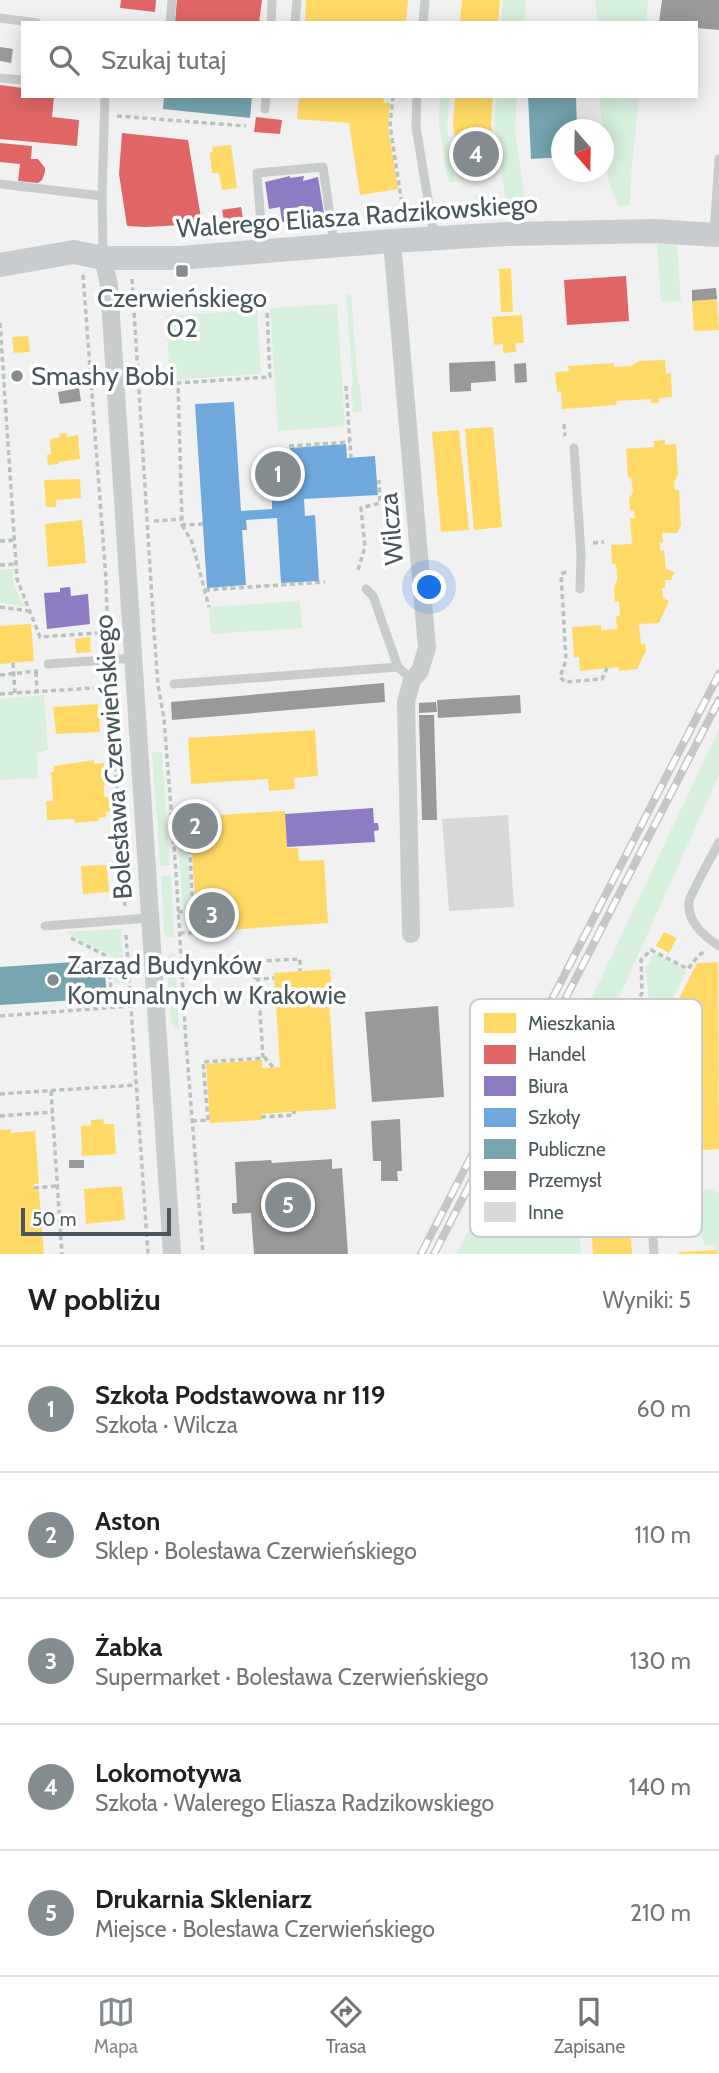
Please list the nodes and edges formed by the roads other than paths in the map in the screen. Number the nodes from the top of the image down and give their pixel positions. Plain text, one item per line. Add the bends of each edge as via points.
1 (172, 0) edge
2 (272, 0) edge
3 (297, 0) edge
4 (425, 0) edge
5 (0, 18) edge
6 (22, 21) edge
7 (170, 21) edge
8 (271, 21) edge
9 (295, 21) edge
10 (423, 21) edge
11 (0, 78) edge
12 (21, 80) edge
13 (105, 98) edge
14 (266, 98) edge
15 (417, 98) edge
16 (265, 109) dead end
17 (719, 159) edge
18 (0, 184) edge
19 (102, 196) junction
20 (399, 234) junction
21 (717, 235) edge
22 (435, 238) junction
23 (334, 246) junction
24 (263, 251) junction
25 (103, 258) junction
26 (0, 265) edge
27 (573, 448) dead end
28 (366, 589) dead end
29 (580, 589) dead end
30 (134, 658) junction
31 (48, 664) road end
32 (398, 667) junction
33 (412, 680) junction
34 (174, 684) dead end
35 (719, 842) edge
36 (149, 918) junction
37 (46, 926) dead end
38 (411, 934) dead end
39 (714, 947) edge
40 (172, 1254) edge

1 - 7 lane
2 - 8 lane
3 - 9 lane
4 - 10 lane
5 - 6 lane
11 - 12 lane
13 - 19 lane
14 - 16 lane
15 - 22 lane via 416,127
17 - 21 lane
18 - 19 lane
19 - 25 lane
20 - 22 street, Walerego Eliasza Radzikowskiego
20 - 23 street, Walerego Eliasza Radzikowskiego
20 - 33 street, Wilcza via 427,649
21 - 22 street, Walerego Eliasza Radzikowskiego via 654,231
23 - 24 street, Walerego Eliasza Radzikowskiego
23 - 24 lane via 323,167 257,173
24 - 25 street, Walerego Eliasza Radzikowskiego
25 - 26 street, Walerego Eliasza Radzikowskiego via 74,253
25 - 30 street, Bolesława Czerwieńskiego via 109,285
27 - 29 lane
28 - 32 lane via 373,596
30 - 31 lane
30 - 36 street, Bolesława Czerwieńskiego
32 - 33 lane
32 - 34 lane
33 - 38 street, Wilcza via 406,702
35 - 39 lane via 689,901 692,919
36 - 37 lane
36 - 40 street, Bolesława Czerwieńskiego

